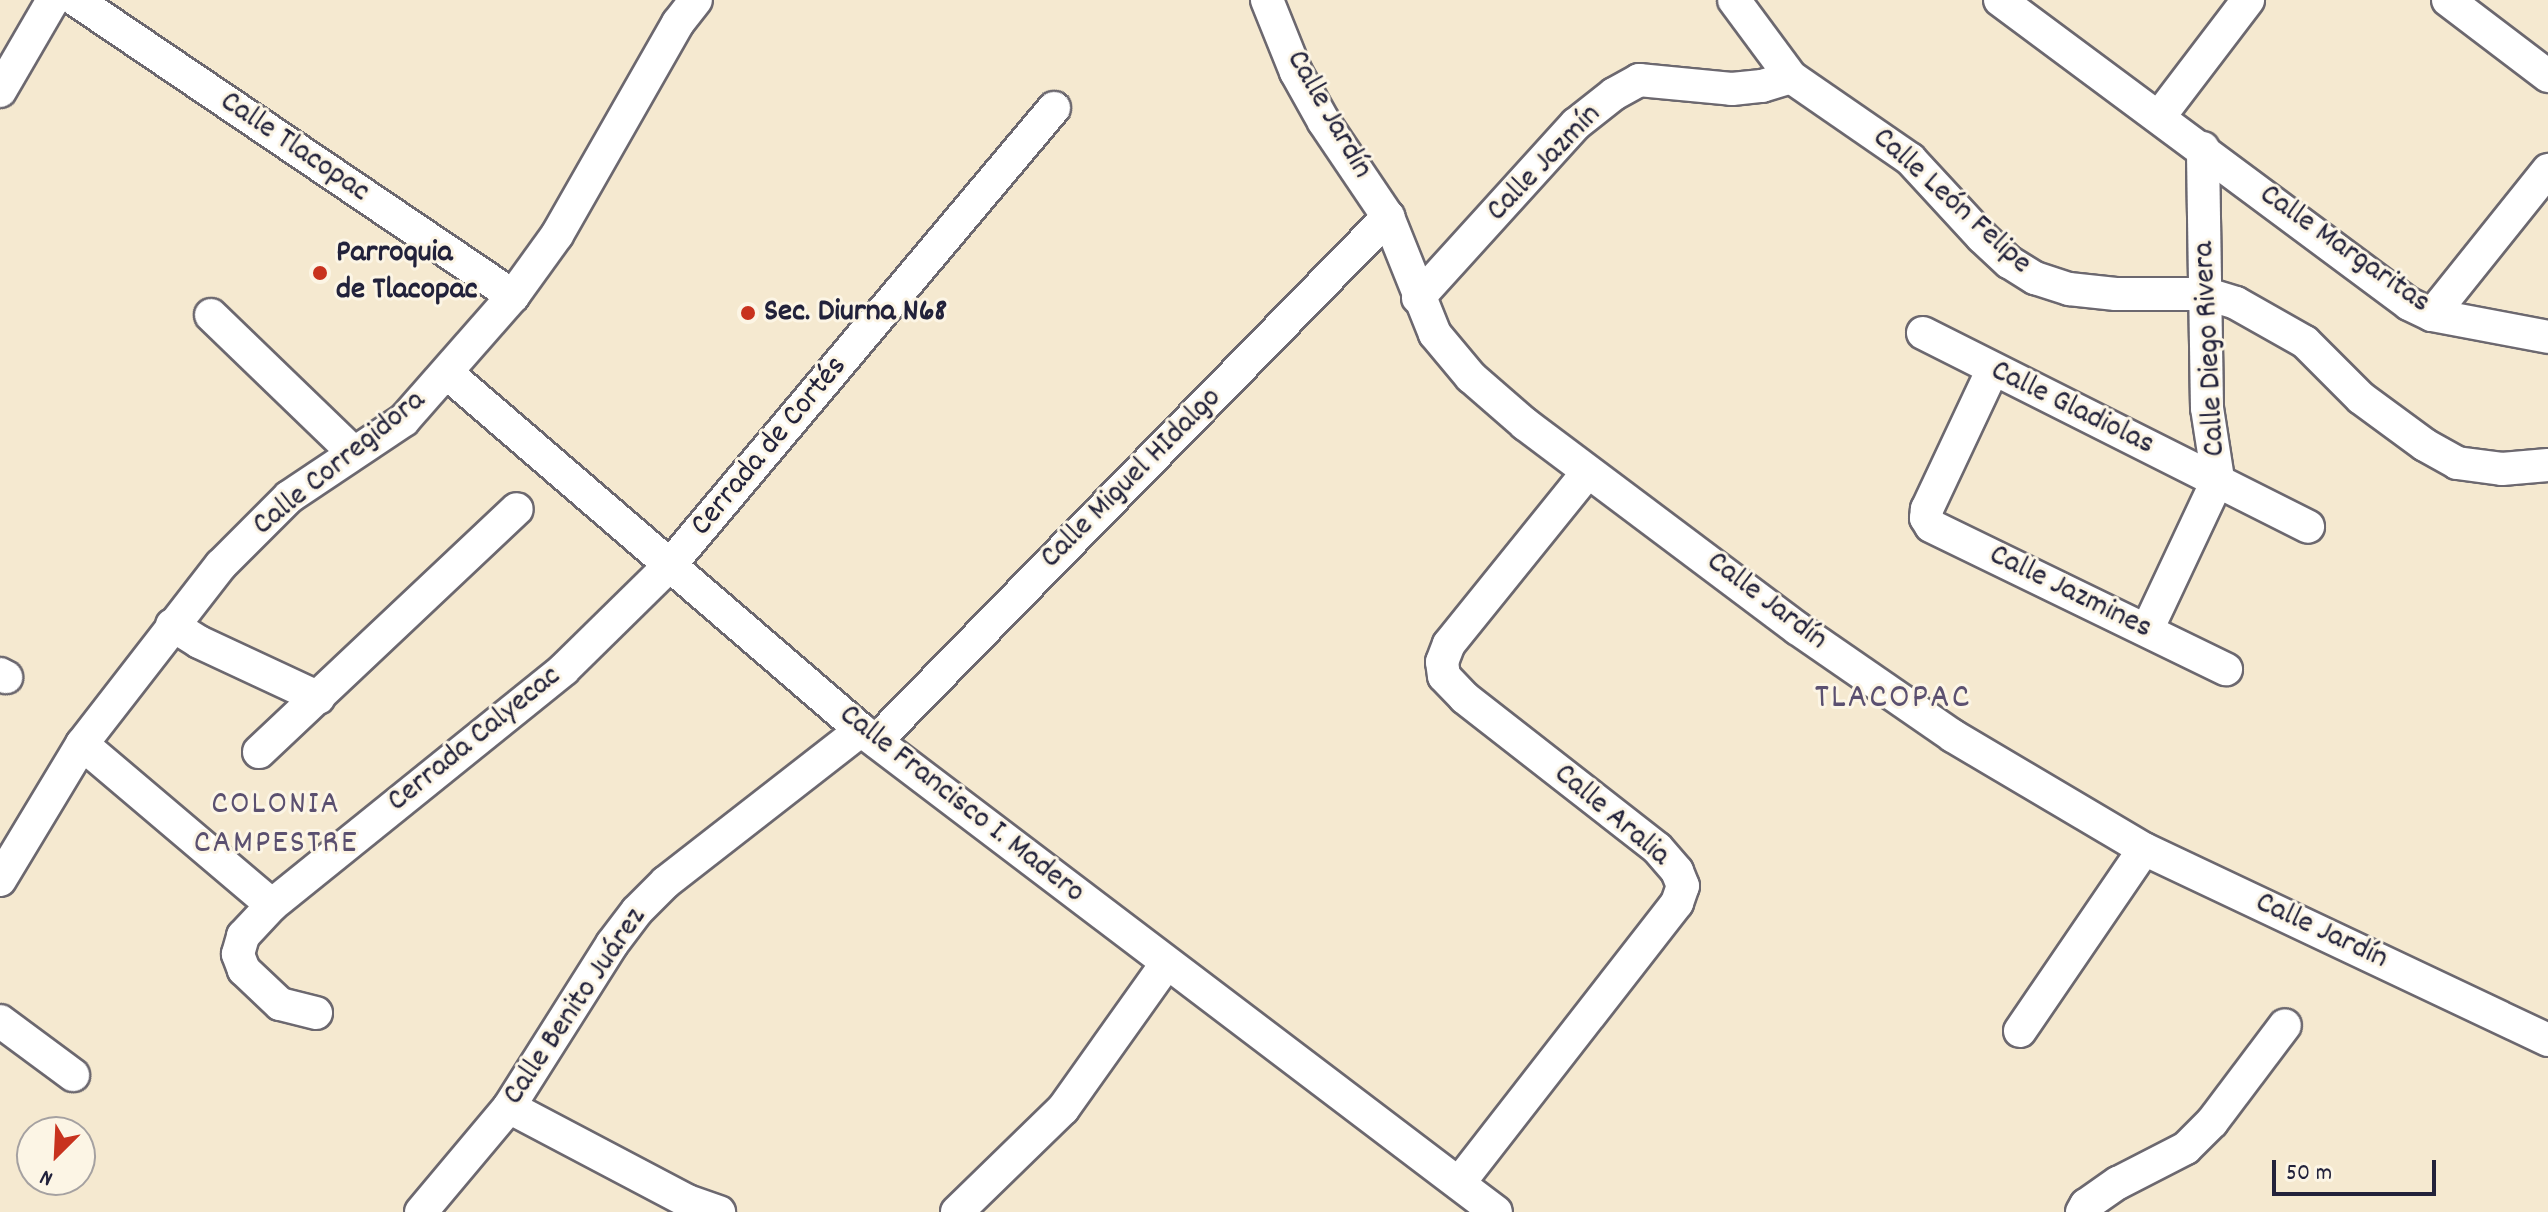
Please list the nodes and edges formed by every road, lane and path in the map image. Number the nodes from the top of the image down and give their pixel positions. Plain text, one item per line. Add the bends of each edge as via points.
1 (53, 0) edge
2 (76, 0) edge
3 (696, 0) edge
4 (1267, 0) edge
5 (1734, 0) edge
6 (2000, 0) edge
7 (2248, 0) edge
8 (2448, 0) edge
9 (2548, 76) edge
10 (1791, 77) junction
11 (0, 91) edge
12 (1054, 108) dead end
13 (2159, 117) junction
14 (2203, 148) junction
15 (2548, 170) edge
16 (1388, 217) junction
17 (2207, 294) junction
18 (513, 296) junction
19 (1418, 298) junction
20 (211, 315) dead end
21 (2432, 315) junction
22 (1923, 333) dead end
23 (2548, 337) edge
24 (1992, 371) junction
25 (447, 373) junction
26 (353, 452) junction
27 (2548, 465) edge
28 (1588, 472) junction
29 (2218, 479) junction
30 (517, 509) dead end
31 (2308, 527) dead end
32 (670, 565) junction
33 (172, 625) junction
34 (2147, 630) junction
35 (2226, 669) dead end
36 (319, 698) junction
37 (868, 736) junction
38 (82, 744) junction
39 (259, 752) dead end
40 (2144, 849) junction
41 (0, 880) edge
42 (272, 905) junction
43 (1166, 964) junction
44 (316, 1013) dead end
45 (0, 1021) edge
46 (2285, 1025) dead end
47 (2020, 1031) dead end
48 (2548, 1040) edge
49 (73, 1075) dead end
50 (509, 1107) junction
51 (1459, 1183) junction
52 (421, 1212) edge
53 (719, 1212) edge
54 (957, 1212) edge
55 (1496, 1212) edge
56 (2082, 1212) edge

1 - 11 street
2 - 18 street, Calle Tlacopac
3 - 18 street, Calle Corregidora via 557,235
4 - 16 street, Calle Jardín via 1296,72
5 - 10 street, Calle León Felipe
6 - 13 street, Calle Margaritas
7 - 13 street
8 - 9 street
10 - 17 street, Calle León Felipe via 1910,159 1982,237 2035,278 2069,289 2116,294
10 - 19 street, Calle Jazmín via 1732,89 1639,80 1614,94 1576,124
12 - 32 street, Cerrada de Cortés
13 - 14 street, Calle Margaritas
14 - 17 street, Calle Diego Rivera
14 - 21 street, Calle Margaritas via 2409,304
15 - 21 street
16 - 19 street, Calle Jardín
16 - 37 street, Calle Miguel HIdalgo
17 - 27 street, Calle León Felipe via 2236,303 2305,342 2361,398 2457,463 2502,469
17 - 29 street, Calle Diego Rivera via 2207,408
18 - 25 street, Calle Corregidora
19 - 28 street, Calle Jardín via 1435,334 1471,377
20 - 26 street
21 - 23 street, Calle Margaritas
22 - 24 street, Calle Gladiolas
24 - 29 street, Calle Gladiolas
24 - 34 street, Calle Jazmines via 1926,518 1931,526
25 - 26 street, Calle Corregidora via 404,420
25 - 32 street, Calle Francisco I. Madero
26 - 33 street, Calle Corregidora via 289,497 221,565
28 - 40 street, Calle Jardín via 1940,727
28 - 51 street, Calle Aralia via 1449,644 1442,662 1444,676 1657,848 1683,886 1677,903
29 - 31 street, Calle Gladiolas
29 - 34 street, Calle Diego Rivera
30 - 36 street
32 - 37 street, Calle Francisco I. Madero
32 - 42 street, Cerrada Calyecac via 564,669
33 - 36 street
33 - 38 street, Calle Corregidora
34 - 35 street, Calle Jazmines
36 - 39 street
37 - 43 street, Calle Francisco I. Madero
37 - 50 street, Calle Benito Juárez via 666,882 637,911
38 - 41 street, Calle Corregidora
38 - 42 street
40 - 47 street
40 - 48 street, Calle Jardín
42 - 44 street, Cerrada Calyecac via 243,936 238,954 244,970 280,1004
43 - 51 street, Calle Francisco I. Madero
43 - 54 street via 1063,1109
45 - 49 street
46 - 56 street via 2186,1148 2118,1183
50 - 52 street, Calle Benito Juárez
50 - 53 street via 687,1201
51 - 55 street, Calle Francisco I. Madero

